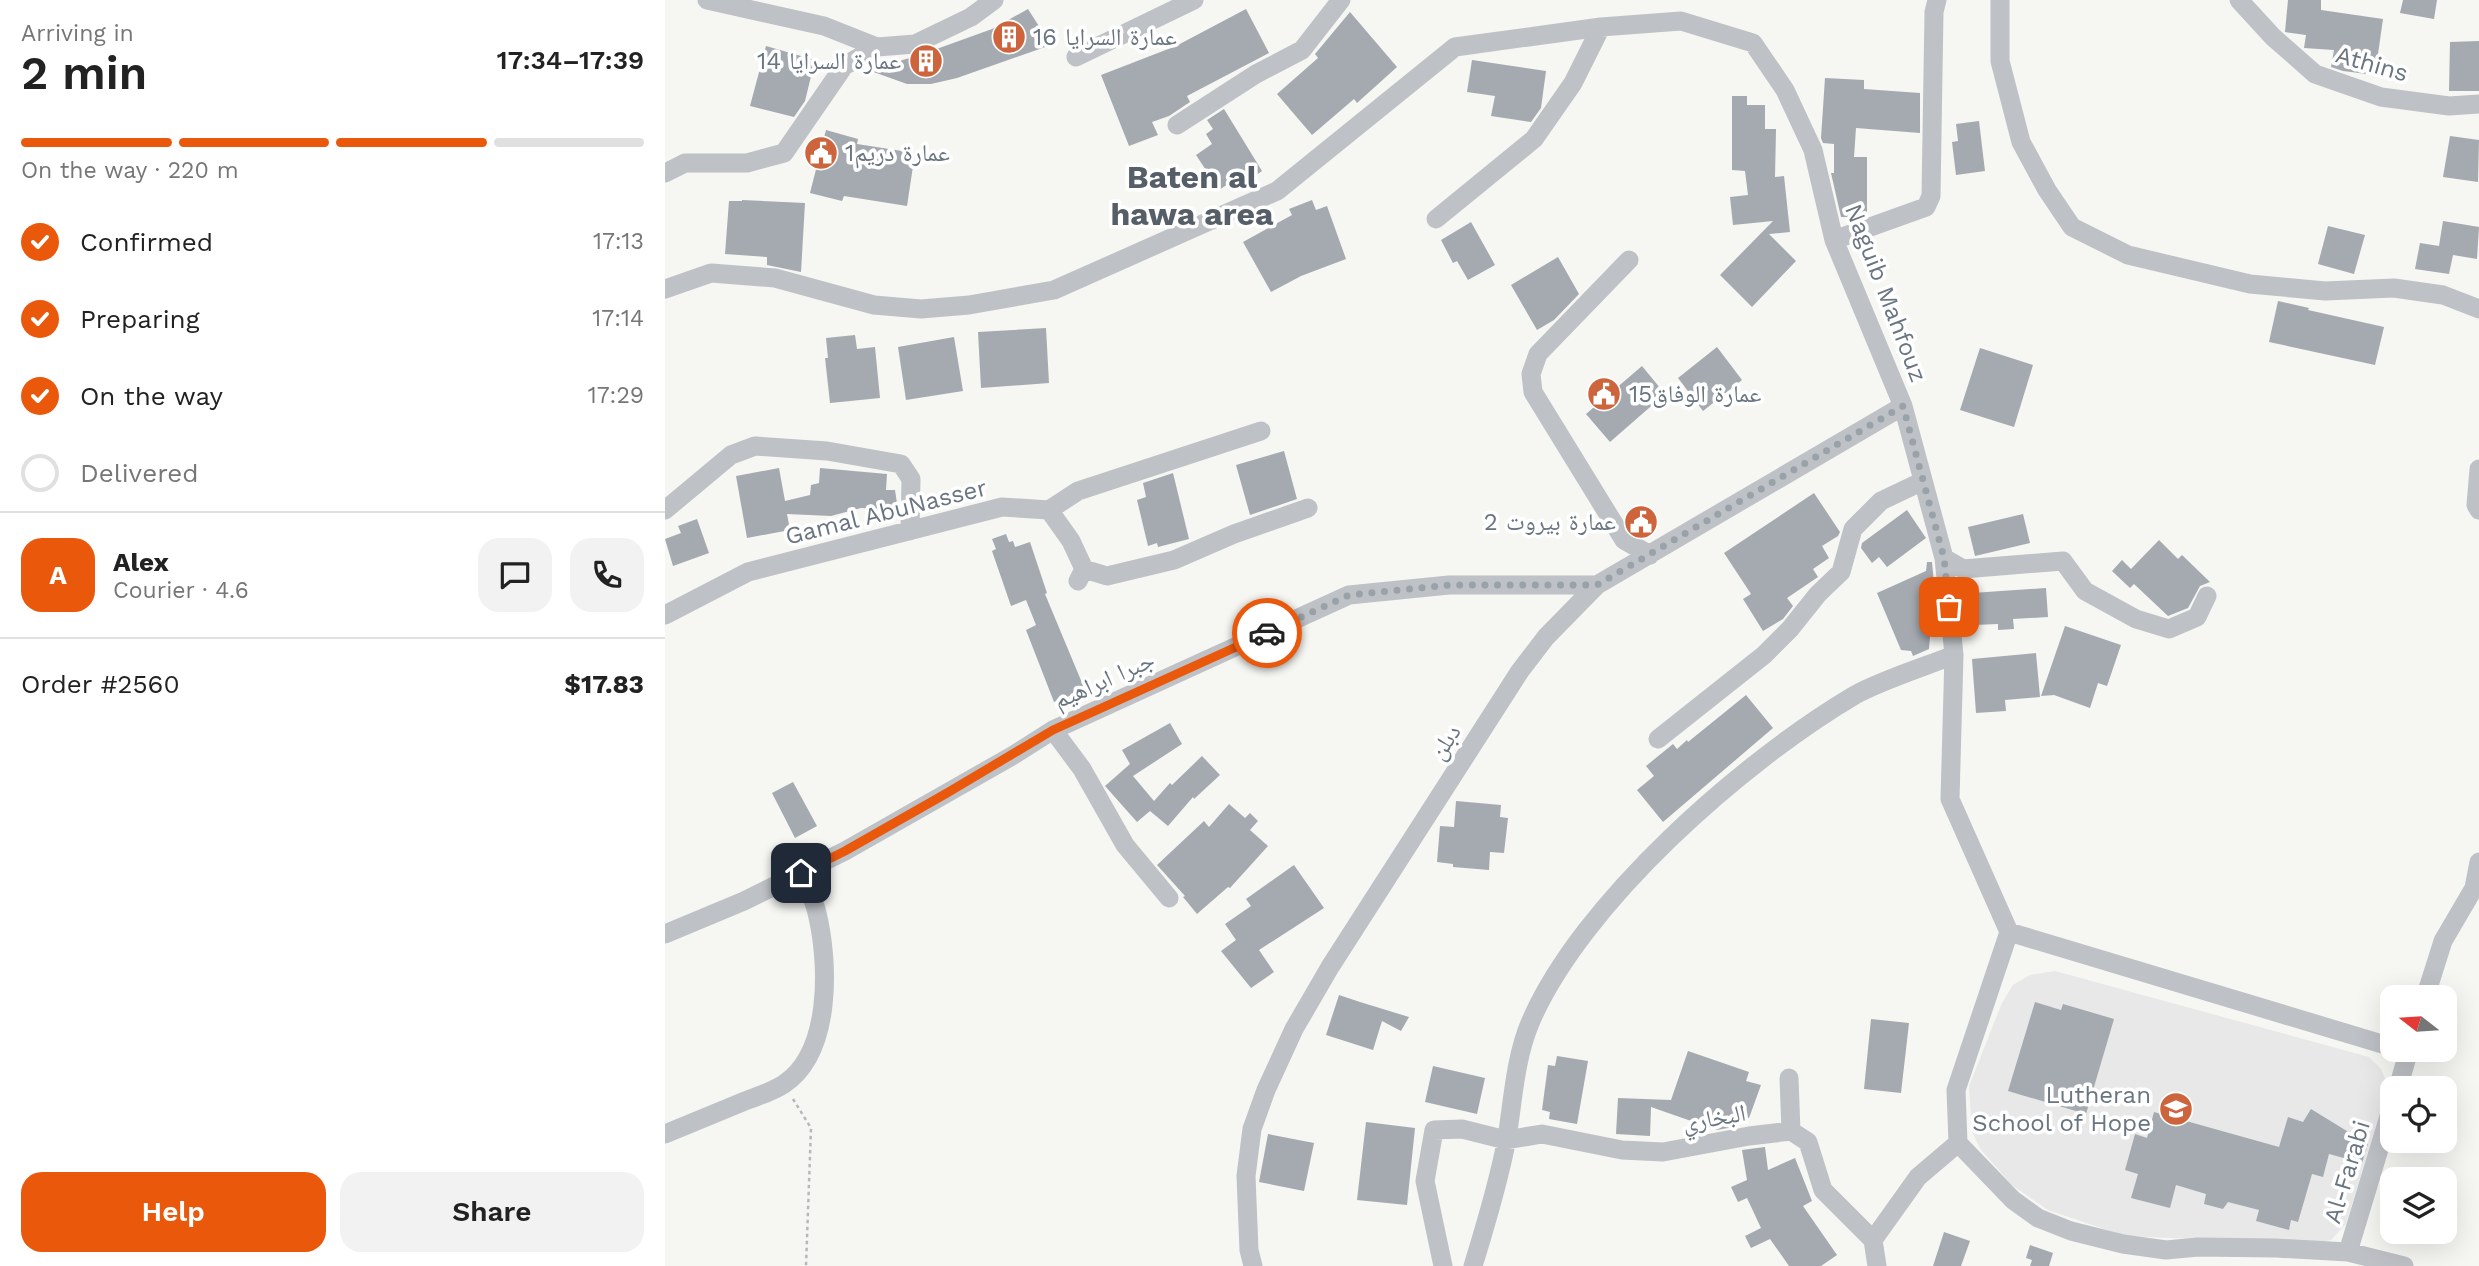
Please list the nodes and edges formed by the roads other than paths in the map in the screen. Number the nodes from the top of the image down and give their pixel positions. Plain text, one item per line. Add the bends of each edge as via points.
1 (707, 0) edge
2 (994, 0) edge
3 (1194, 0) edge
4 (1341, 0) edge
5 (1937, 0) edge
6 (2000, 0) edge
7 (2239, 0) edge
8 (1601, 27) junction
9 (877, 47) junction
10 (1076, 57) dead end
11 (2479, 104) edge
12 (1177, 125) dead end
13 (665, 173) edge
14 (1436, 219) dead end
15 (1835, 240) junction
16 (1629, 260) dead end
17 (665, 289) edge
18 (2479, 309) edge
19 (1903, 406) junction
20 (1261, 431) dead end
21 (2479, 468) edge
22 (1923, 481) junction
23 (1308, 508) dead end
24 (665, 510) edge
25 (1049, 510) junction
26 (2479, 510) edge
27 (910, 531) junction
28 (1650, 555) junction
29 (1944, 558) junction
30 (1597, 585) junction
31 (2207, 596) dead end
32 (665, 615) edge
33 (1954, 655) junction
34 (1053, 730) junction
35 (1658, 739) dead end
36 (2479, 862) edge
37 (801, 873) junction
38 (2476, 889) edge
39 (1170, 898) dead end
40 (2009, 932) junction
41 (665, 934) edge
42 (2429, 985) edge
43 (2380, 1043) edge
44 (1790, 1078) dead end
45 (1791, 1132) junction
46 (665, 1134) edge
47 (1506, 1140) junction
48 (1958, 1143) junction
49 (2380, 1147) edge
50 (1873, 1240) junction
51 (2349, 1252) junction
52 (1253, 1266) edge
53 (1443, 1266) edge
54 (1473, 1266) edge
55 (1877, 1266) edge
56 (2404, 1266) edge

1 - 9 street via 824,26
2 - 9 street via 971,17 915,44
3 - 10 street via 1099,36
4 - 12 street via 1302,50
5 - 15 street via 1926,206
6 - 18 street via 2000,61 2021,142 2072,228 2128,255 2250,284 2325,291 2393,288 2443,295
7 - 11 street, Athins via 2315,74 2381,97 2449,106
8 - 14 street via 1573,83 1534,139
8 - 15 street, Naguib Mahfouz via 1681,21 1753,43 1784,90 1813,150
8 - 17 street, Naguib Mahfouz via 1455,47 1277,191 1054,290 921,309 874,305 775,278 711,273
9 - 13 street via 844,66 784,153 747,163 685,163
15 - 19 street, Naguib Mahfouz
16 - 28 street via 1538,354 1531,374 1533,392 1624,540
19 - 22 street, Naguib Mahfouz
19 - 28 street, دبلن
20 - 25 street via 1078,491
21 - 26 street
22 - 29 street, Naguib Mahfouz
22 - 35 street via 1881,501 1853,529 1842,572 1790,629
23 - 25 street via 1174,559 1107,576 1081,575 1071,541
24 - 27 street via 731,455 755,446 827,451 901,464 911,479
25 - 27 street, Gamal AbuNasser via 1002,507
27 - 32 street, Gamal AbuNasser via 748,572
28 - 30 street, دبلن
29 - 31 street via 1963,569 2063,561 2085,591 2136,619 2169,629 2197,617
29 - 33 street, Naguib Mahfouz
30 - 34 street, جبرا ابراهيم via 1449,585 1349,595
30 - 52 street, دبلن via 1520,671 1294,1029 1252,1129 1246,1176
33 - 40 street, Naguib Mahfouz via 1950,799
33 - 47 street via 1857,694 1793,736 1713,800 1603,911 1557,971 1530,1024
34 - 37 street, جبرا ابراهيم
34 - 39 street via 1082,769 1125,845
36 - 38 street
37 - 41 street, جبرا ابراهيم
37 - 46 street via 817,910 823,943 821,1019 806,1062 785,1084
38 - 42 street via 2443,940
40 - 43 street
40 - 48 street via 1956,1090
44 - 45 street
45 - 47 street, البخاري via 1663,1152 1622,1150 1542,1134
45 - 50 street via 1808,1142 1823,1191
47 - 53 street via 1462,1129 1434,1130 1425,1181
47 - 54 street
48 - 50 street via 1918,1177
48 - 51 street via 2013,1199 2038,1218 2071,1231 2166,1250
49 - 51 street, Al-Farabi
50 - 55 street
51 - 56 street

